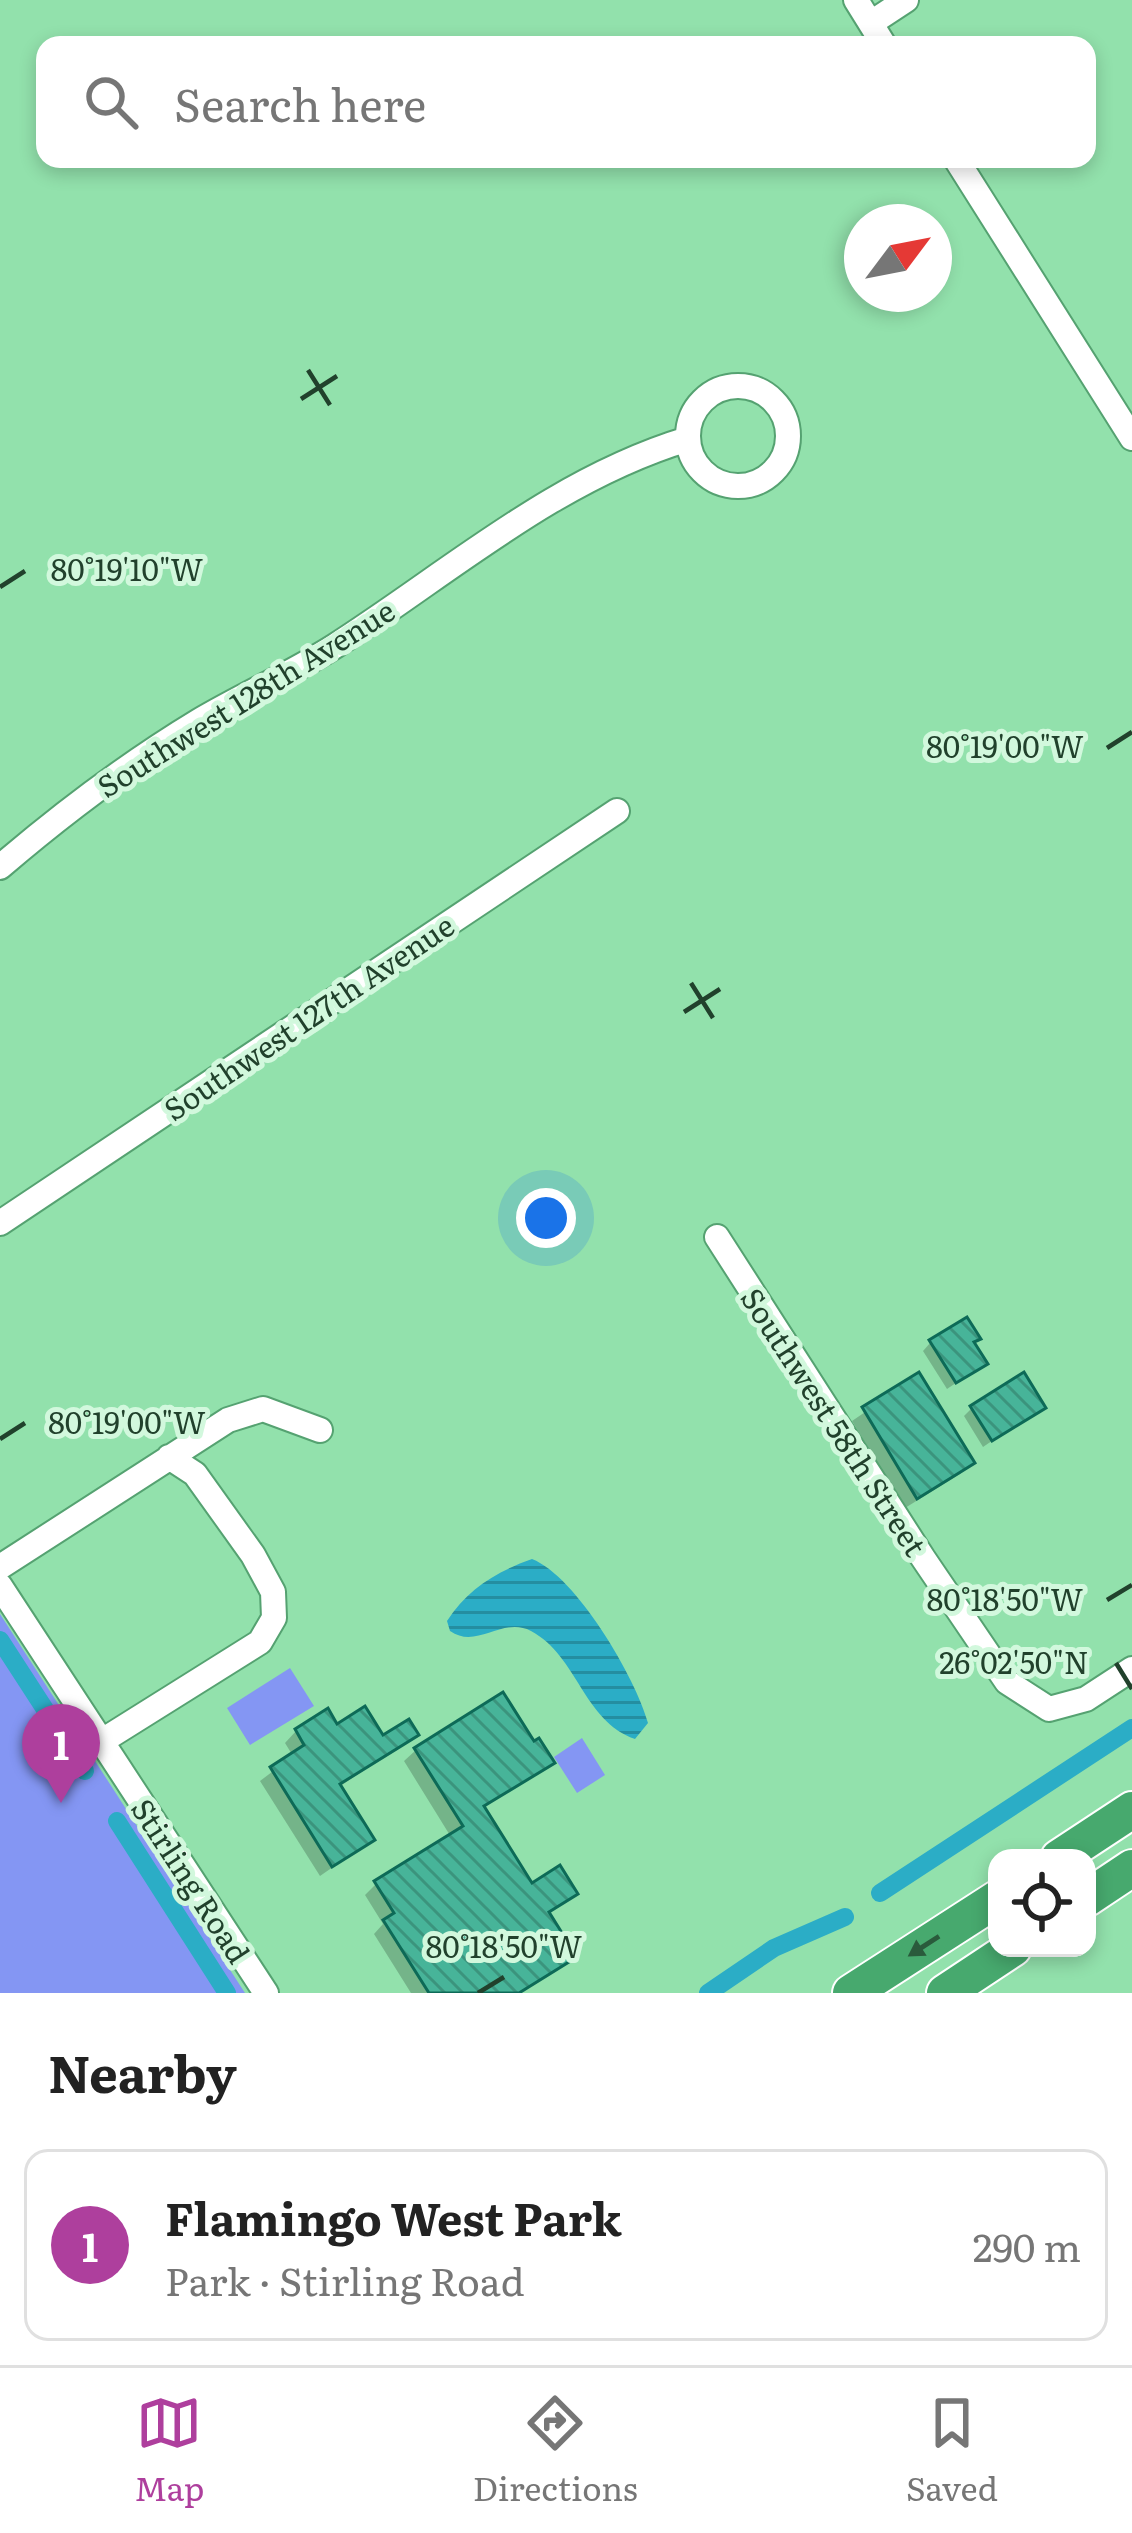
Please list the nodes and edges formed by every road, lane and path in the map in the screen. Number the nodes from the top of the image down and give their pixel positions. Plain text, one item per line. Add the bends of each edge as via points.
1 (856, 0) edge
2 (906, 0) edge
3 (878, 34) edge
4 (962, 168) edge
5 (1132, 438) edge
6 (688, 439) junction
7 (617, 811) dead end
8 (0, 867) edge
9 (0, 1222) edge
10 (717, 1237) dead end
11 (320, 1430) dead end
12 (169, 1457) junction
13 (0, 1567) edge
14 (0, 1586) edge
15 (1132, 1669) edge
16 (102, 1742) junction
17 (1132, 1810) edge
18 (1073, 1849) edge
19 (1132, 1868) edge
20 (1096, 1892) edge
21 (988, 1904) edge
22 (999, 1957) edge
23 (266, 1993) edge
24 (851, 1993) edge
25 (945, 1993) edge

1 - 3 street
2 - 3 street
4 - 5 street
6 - 6 street via 703,399 744,385 781,408 789,440 776,470 746,486 714,480
6 - 8 street, Southwest 128th Avenue via 564,494 482,544 314,660 114,776
7 - 9 street, Southwest 127th Avenue
10 - 15 street, Southwest 58th Street via 1007,1682 1049,1708 1086,1699
11 - 12 street via 263,1408
12 - 13 street
12 - 16 street via 195,1474 253,1555 273,1592 274,1618 260,1642
14 - 16 street, Stirling Road
16 - 23 street, Stirling Road
17 - 18 highway
19 - 20 highway
21 -> 24 highway
22 - 25 highway

